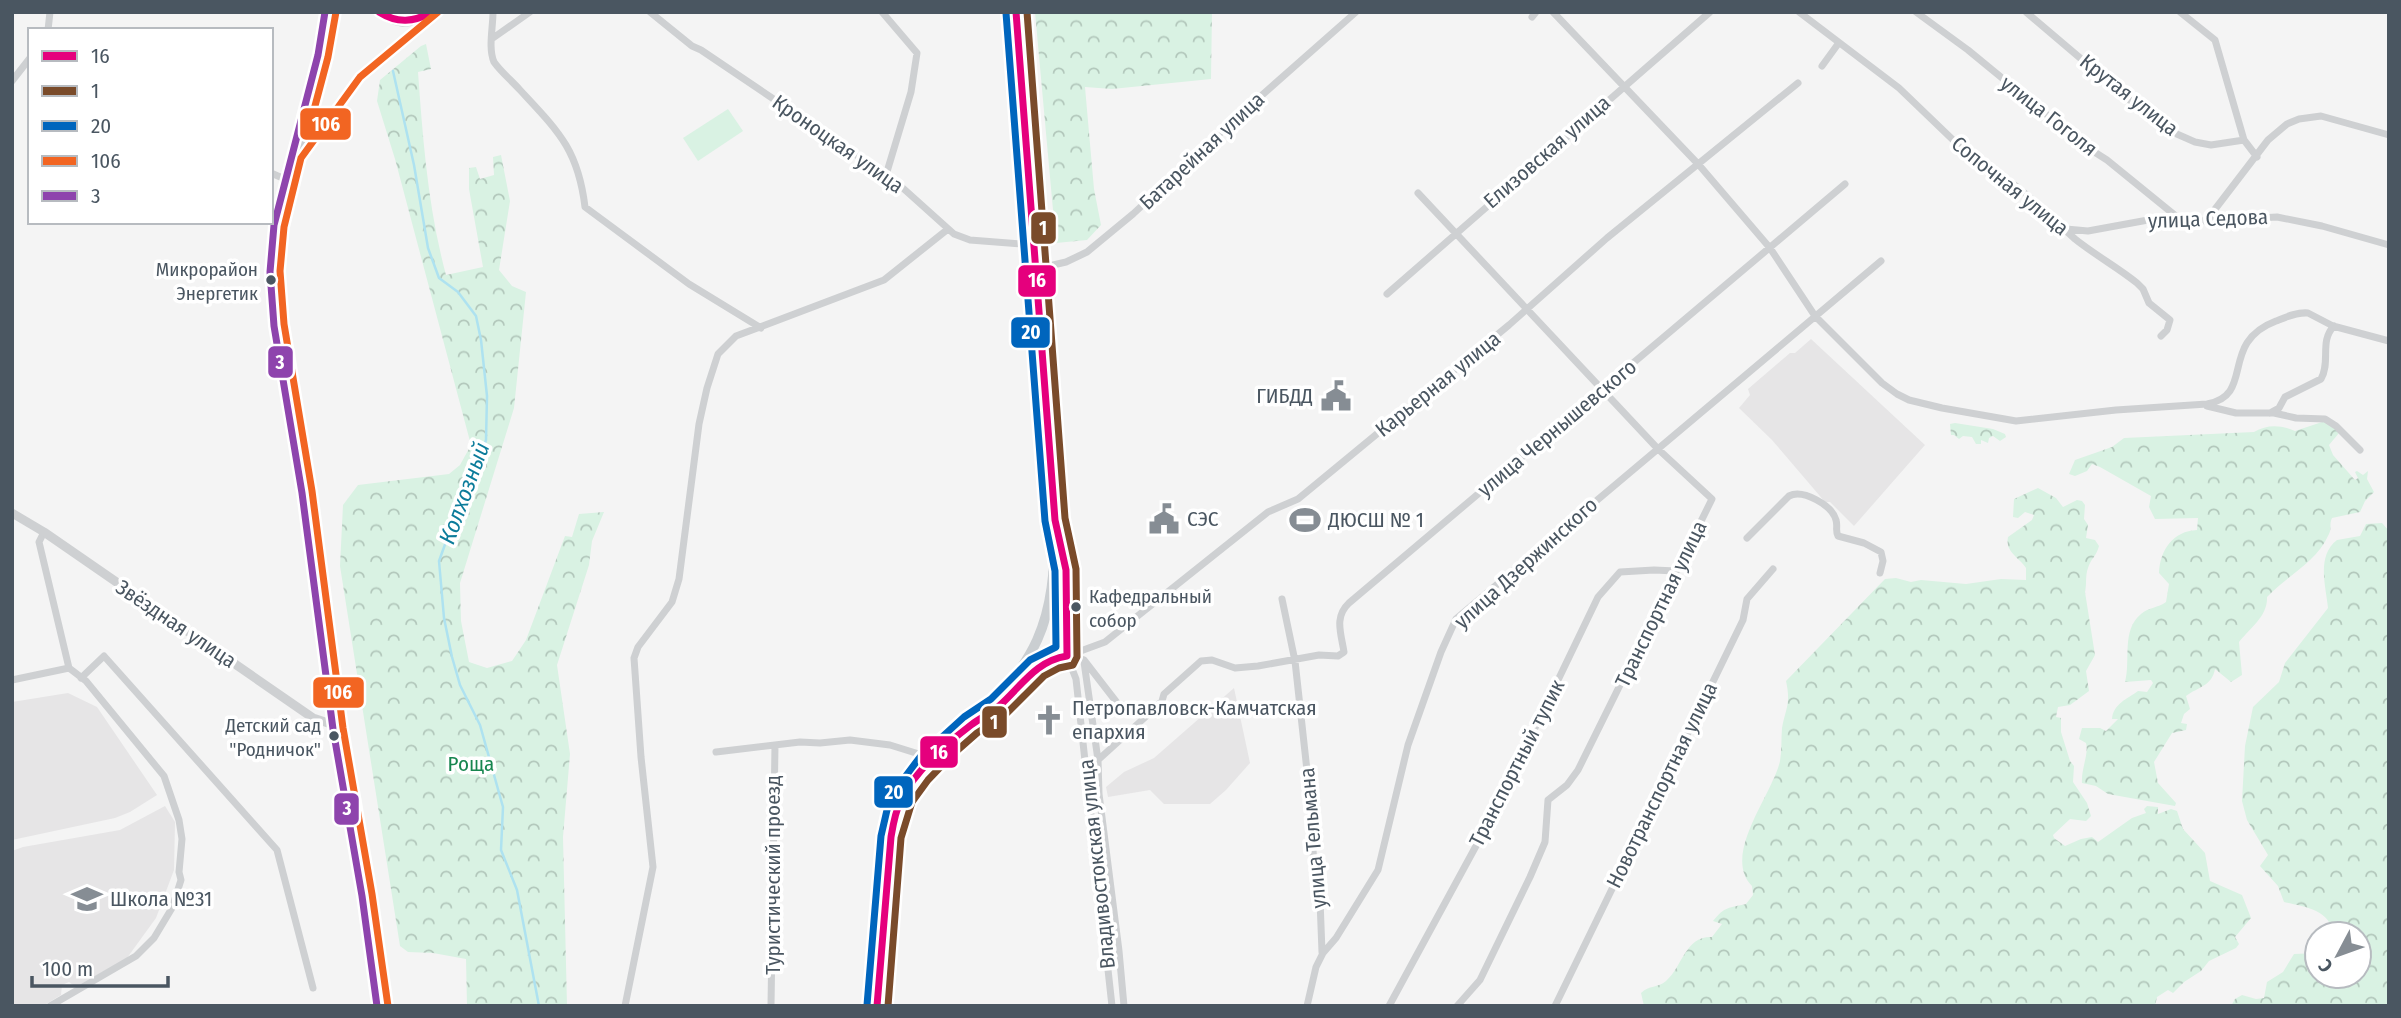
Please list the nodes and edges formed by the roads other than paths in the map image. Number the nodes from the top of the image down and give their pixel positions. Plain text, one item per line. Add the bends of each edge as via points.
1 (336, 12) edge
2 (379, 12) edge
3 (435, 12) edge
4 (493, 12) edge
5 (530, 12) edge
6 (650, 12) edge
7 (882, 12) edge
8 (1016, 12) edge
9 (1356, 12) edge
10 (1553, 12) edge
11 (1710, 12) edge
12 (1799, 12) edge
13 (1916, 12) edge
14 (2026, 12) edge
15 (2180, 12) edge
16 (493, 38) junction
17 (1838, 44) junction
18 (28, 61) edge
19 (1822, 66) dead end
20 (12, 81) edge
21 (1798, 83) dead end
22 (1622, 87) junction
23 (2389, 135) edge
24 (2244, 140) junction
25 (2257, 157) junction
26 (301, 158) junction
27 (1699, 165) junction
28 (273, 174) edge
29 (886, 175) junction
30 (294, 183) junction
31 (1845, 184) dead end
32 (1418, 193) dead end
33 (2182, 221) junction
34 (2206, 221) junction
35 (948, 229) junction
36 (2066, 229) junction
37 (1456, 231) junction
38 (1034, 245) junction
39 (2389, 245) edge
40 (1770, 248) junction
41 (1881, 261) dead end
42 (1036, 270) junction
43 (1387, 294) dead end
44 (1528, 309) junction
45 (1815, 317) junction
46 (2334, 326) junction
47 (761, 328) junction
48 (2161, 335) dead end
49 (2389, 341) edge
50 (1603, 390) junction
51 (2192, 405) junction
52 (2269, 413) junction
53 (1658, 449) junction
54 (2360, 450) dead end
55 (12, 513) edge
56 (1055, 520) junction
57 (44, 533) junction
58 (1747, 538) dead end
59 (1773, 569) dead end
60 (1676, 571) junction
61 (1880, 573) dead end
62 (1282, 599) dead end
63 (1030, 655) junction
64 (1063, 656) junction
65 (1084, 660) junction
66 (1295, 661) junction
67 (69, 668) junction
68 (81, 678) junction
69 (12, 680) edge
70 (1152, 711) junction
71 (973, 723) junction
72 (343, 729) junction
73 (775, 745) junction
74 (716, 752) dead end
75 (935, 759) junction
76 (1098, 760) junction
77 (1322, 953) junction
78 (313, 988) dead end
79 (50, 1006) edge
80 (388, 1006) edge
81 (625, 1006) edge
82 (771, 1006) edge
83 (877, 1006) edge
84 (1112, 1006) edge
85 (1124, 1006) edge
86 (1307, 1006) edge
87 (1389, 1006) edge
88 (1457, 1006) edge
89 (1555, 1006) edge

1 - 26 main road
2 - 3 main road via 407,23
3 - 26 main road via 360,77
4 - 16 street
5 - 16 street
6 - 29 street, Кроноцкая улица via 692,46
7 - 29 street via 917,53 911,92
8 - 38 main road, Владивостокская улица
9 - 42 street, Батарейная улица via 1087,252
10 - 22 street
11 - 22 street, Елизовская улица
12 - 17 street, Сопочная улица
13 - 33 street, улица Гоголя
14 - 24 street, Крутая улица via 2170,131 2211,145
15 - 24 street via 2215,40
16 - 47 street via 490,52 494,62 571,151 585,207 689,284
17 - 19 street
17 - 36 street, Сопочная улица via 1899,88 1976,162 1991,168
18 - 20 street
21 - 27 street, Карьерная улица
22 - 27 street
22 - 37 street, Елизовская улица
23 - 25 street via 2321,116 2299,119 2269,140
24 - 25 street
25 - 34 street
26 - 30 main road
27 - 40 street
27 - 44 street, Карьерная улица
28 - 30 street
29 - 35 street, Кроноцкая улица
30 - 72 main road via 280,271
31 - 40 street, улица Чернышевского
32 - 37 street, Транспортная улица
33 - 34 street, улица Седова
33 - 36 street, улица Седова
34 - 39 street, улица Седова via 2277,217
35 - 38 street, Кроноцкая улица via 970,240
35 - 47 street via 884,280
36 - 48 street, Сопочная улица via 2137,283 2149,303 2169,317 2169,326
37 - 43 street, Елизовская улица
37 - 44 street, Транспортная улица
38 - 42 main road, Владивостокская улица
40 - 45 street
40 - 50 street, улица Чернышевского
41 - 45 street, улица Дзержинского
42 - 56 main road, Владивостокская улица
44 - 50 street, Транспортная улица
44 - 64 street, Карьерная улица via 1298,499 1268,512 1105,642
45 - 51 street via 1890,389 1909,400 1942,408 2023,421
45 - 53 street, улица Дзержинского
46 - 49 street
46 - 51 street via 2306,312 2265,325 2244,346 2229,394 2217,402
46 - 52 street via 2328,334 2321,379 2285,397 2279,408
47 - 81 street via 736,336 718,354 699,424 673,601 634,658 653,867
50 - 53 street, Транспортная улица
50 - 66 street, улица Чернышевского via 1342,610 1344,652
51 - 52 street
52 - 54 street via 2328,420
53 - 60 street, Транспортная улица via 1712,499
53 - 77 street, улица Дзержинского via 1456,619 1408,745 1378,870
55 - 57 street, Звёздная улица
56 - 63 main road via 1052,598
56 - 64 street, Владивостокская улица via 1065,563
57 - 67 street via 39,541
57 - 72 street, Звёздная улица via 313,718
58 - 61 street via 1785,499 1805,494 1832,514 1838,536 1881,552
59 - 89 street, Новотранспортная улица via 1747,599 1739,628
60 - 87 street, Транспортный тупик via 1620,572 1598,597 1495,811
60 - 88 street, Транспортная улица via 1578,770 1548,800 1545,842 1530,877 1480,980
62 - 66 street, улица Тельмана
63 - 64 street, Карьерная улица
63 - 71 main road via 1009,686
64 - 65 street
64 - 71 street, Карьерная улица via 1030,674 996,709
64 - 84 street, Владивостокская улица via 1076,679
65 - 70 street via 1118,704
65 - 76 street
66 - 70 street via 1236,668 1200,661
66 - 77 street, улица Тельмана
67 - 68 street
67 - 69 street
68 - 78 street via 104,656 277,850
68 - 79 street via 164,776 179,820 181,880 172,908 154,938 136,956
70 - 76 street
71 - 75 main road
72 - 80 main road
73 - 74 street
73 - 75 street via 850,740 890,745
73 - 82 street, Туристический проезд
75 - 83 main road via 910,785 894,815
76 - 85 street
77 - 86 street, улица Дзержинского

